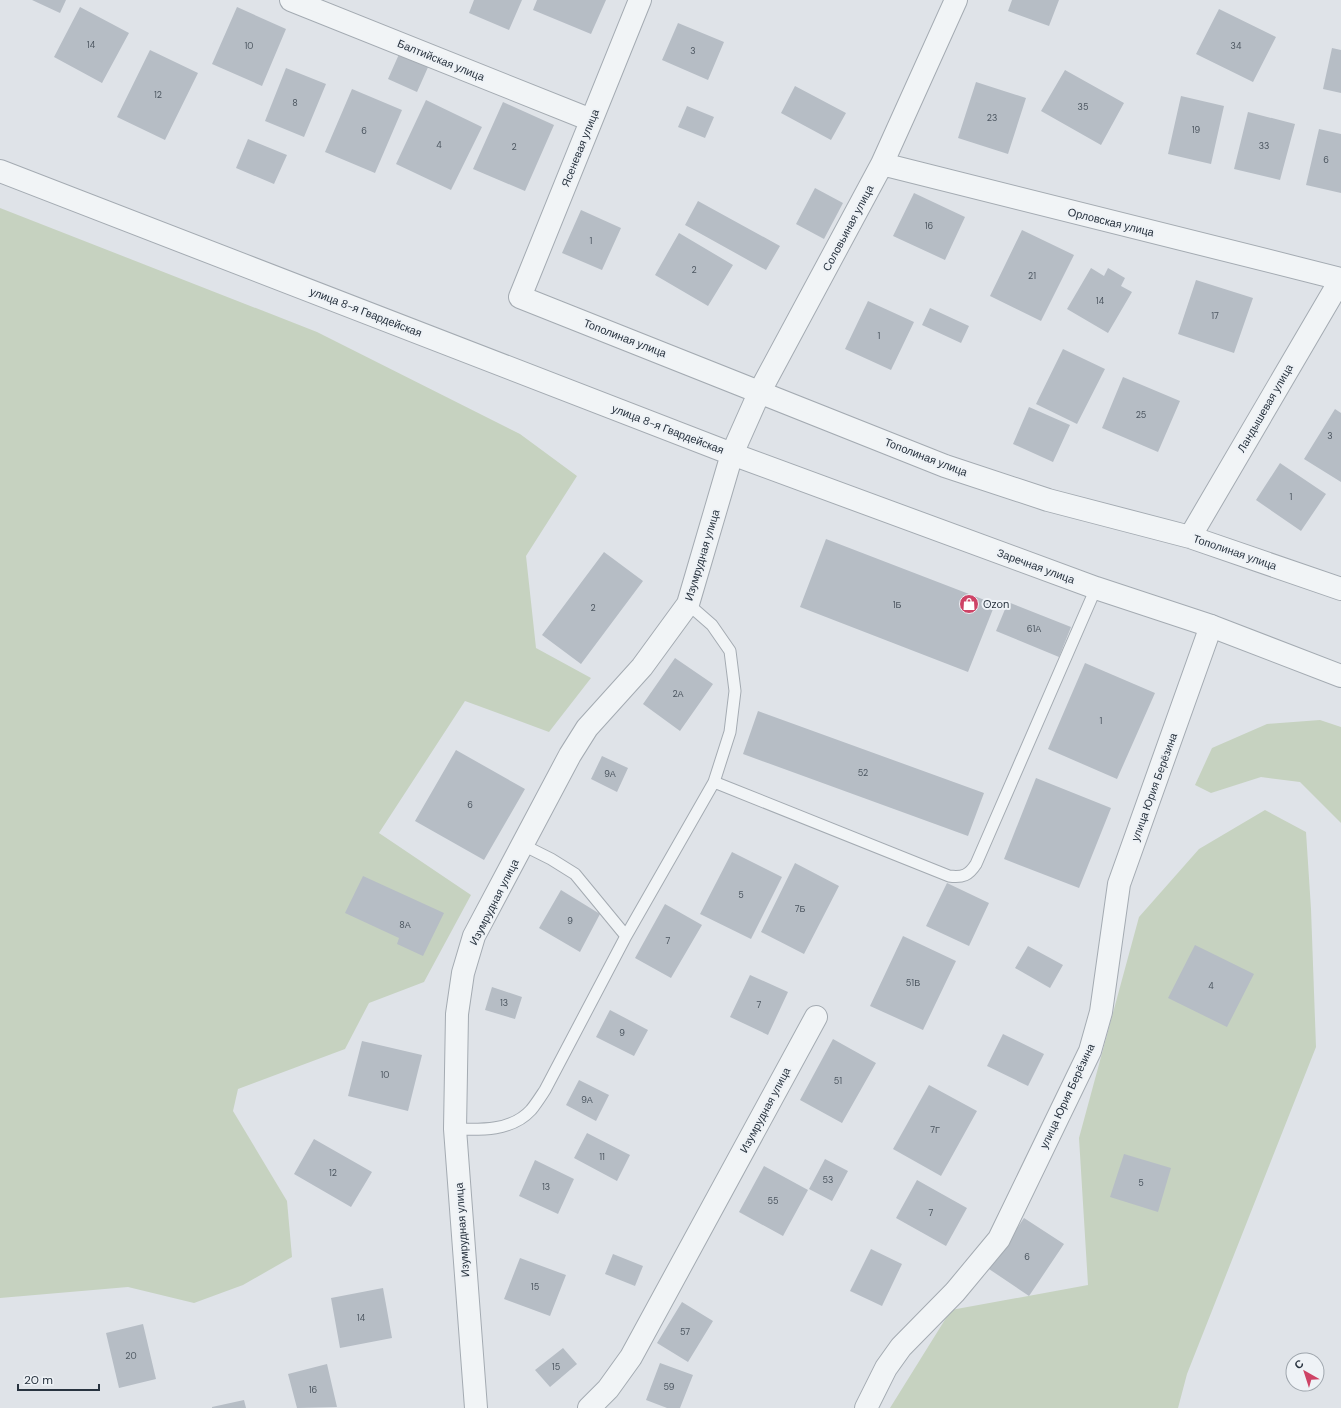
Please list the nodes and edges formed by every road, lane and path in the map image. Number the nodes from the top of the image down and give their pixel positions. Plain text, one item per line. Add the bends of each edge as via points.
1 (291, 0) edge
2 (640, 0) edge
3 (956, 0) edge
4 (591, 120) junction
5 (882, 164) junction
6 (0, 171) edge
7 (1341, 279) edge
8 (520, 297) joint
9 (760, 391) junction
10 (732, 454) junction
11 (1190, 536) junction
12 (1096, 588) junction
13 (1341, 589) edge
14 (688, 604) junction
15 (1211, 626) junction
16 (1341, 676) edge
17 (714, 782) junction
18 (523, 845) junction
19 (626, 936) junction
20 (816, 1016) dead end
21 (455, 1128) junction
22 (476, 1408) edge
23 (589, 1408) edge
24 (866, 1408) edge

1 - 4 street, Балтийская улица
2 - 4 street, Ясеневая улица
3 - 5 street, Соловьиная улица
4 - 8 street, Ясеневая улица
5 - 7 street, Орловская улица
5 - 9 street, Соловьиная улица
6 - 10 street, улица 8-я Гвардейская
7 - 11 street, Ландышевая улица
8 - 9 street, Тополиная улица
9 - 10 street, Соловьиная улица
9 - 11 street, Тополиная улица via 952,469 1048,500
10 - 12 street, Заречная улица
10 - 14 street, Изумрудная улица
11 - 13 street, Тополиная улица
12 - 15 street, Заречная улица
12 - 17 lane via 970,873 960,877 949,876
14 - 17 lane via 712,625 730,651 735,691 730,732
14 - 18 street, Изумрудная улица via 642,667 587,728
15 - 16 street, Заречная улица
15 - 24 street, улица Юрия Берёзина via 1119,884 1101,1012 1090,1051 999,1239 955,1292 901,1347 886,1368
17 - 19 lane
18 - 19 lane via 575,874
18 - 21 street, Изумрудная улица via 474,936 463,973 457,1014
19 - 21 lane via 546,1090 530,1111 503,1126 485,1130
20 - 23 street, Изумрудная улица via 632,1357 608,1389
21 - 22 street, Изумрудная улица

